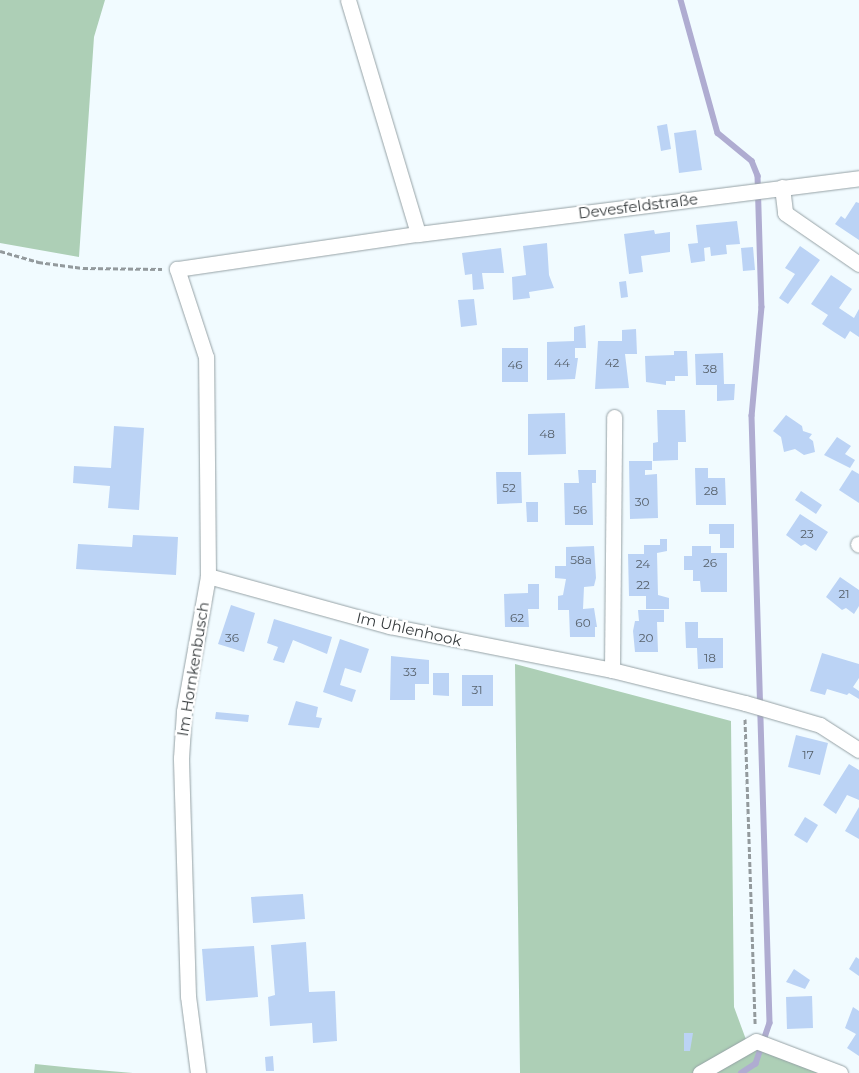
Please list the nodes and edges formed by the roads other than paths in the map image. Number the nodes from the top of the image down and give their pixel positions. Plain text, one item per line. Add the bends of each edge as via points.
1 (348, 0) edge
2 (859, 178) edge
3 (782, 187) junction
4 (418, 234) junction
5 (859, 264) edge
6 (177, 269) joint
7 (614, 417) dead end
8 (208, 576) junction
9 (612, 670) junction
10 (859, 750) edge
11 (198, 1073) edge
12 (700, 1073) edge
13 (840, 1073) edge

1 - 4 street
2 - 3 street, Devesfeldstraße
3 - 4 street, Devesfeldstraße
3 - 5 street via 785,213
4 - 6 street, Devesfeldstraße
6 - 8 street, Im Hornkenbusch via 206,357
7 - 9 street
8 - 9 street, Im Uhlenhook via 390,626
8 - 11 street, Im Hornkenbusch via 184,711 181,758 188,996
9 - 10 street, Im Uhlenhook via 820,725
12 - 13 street via 756,1041

